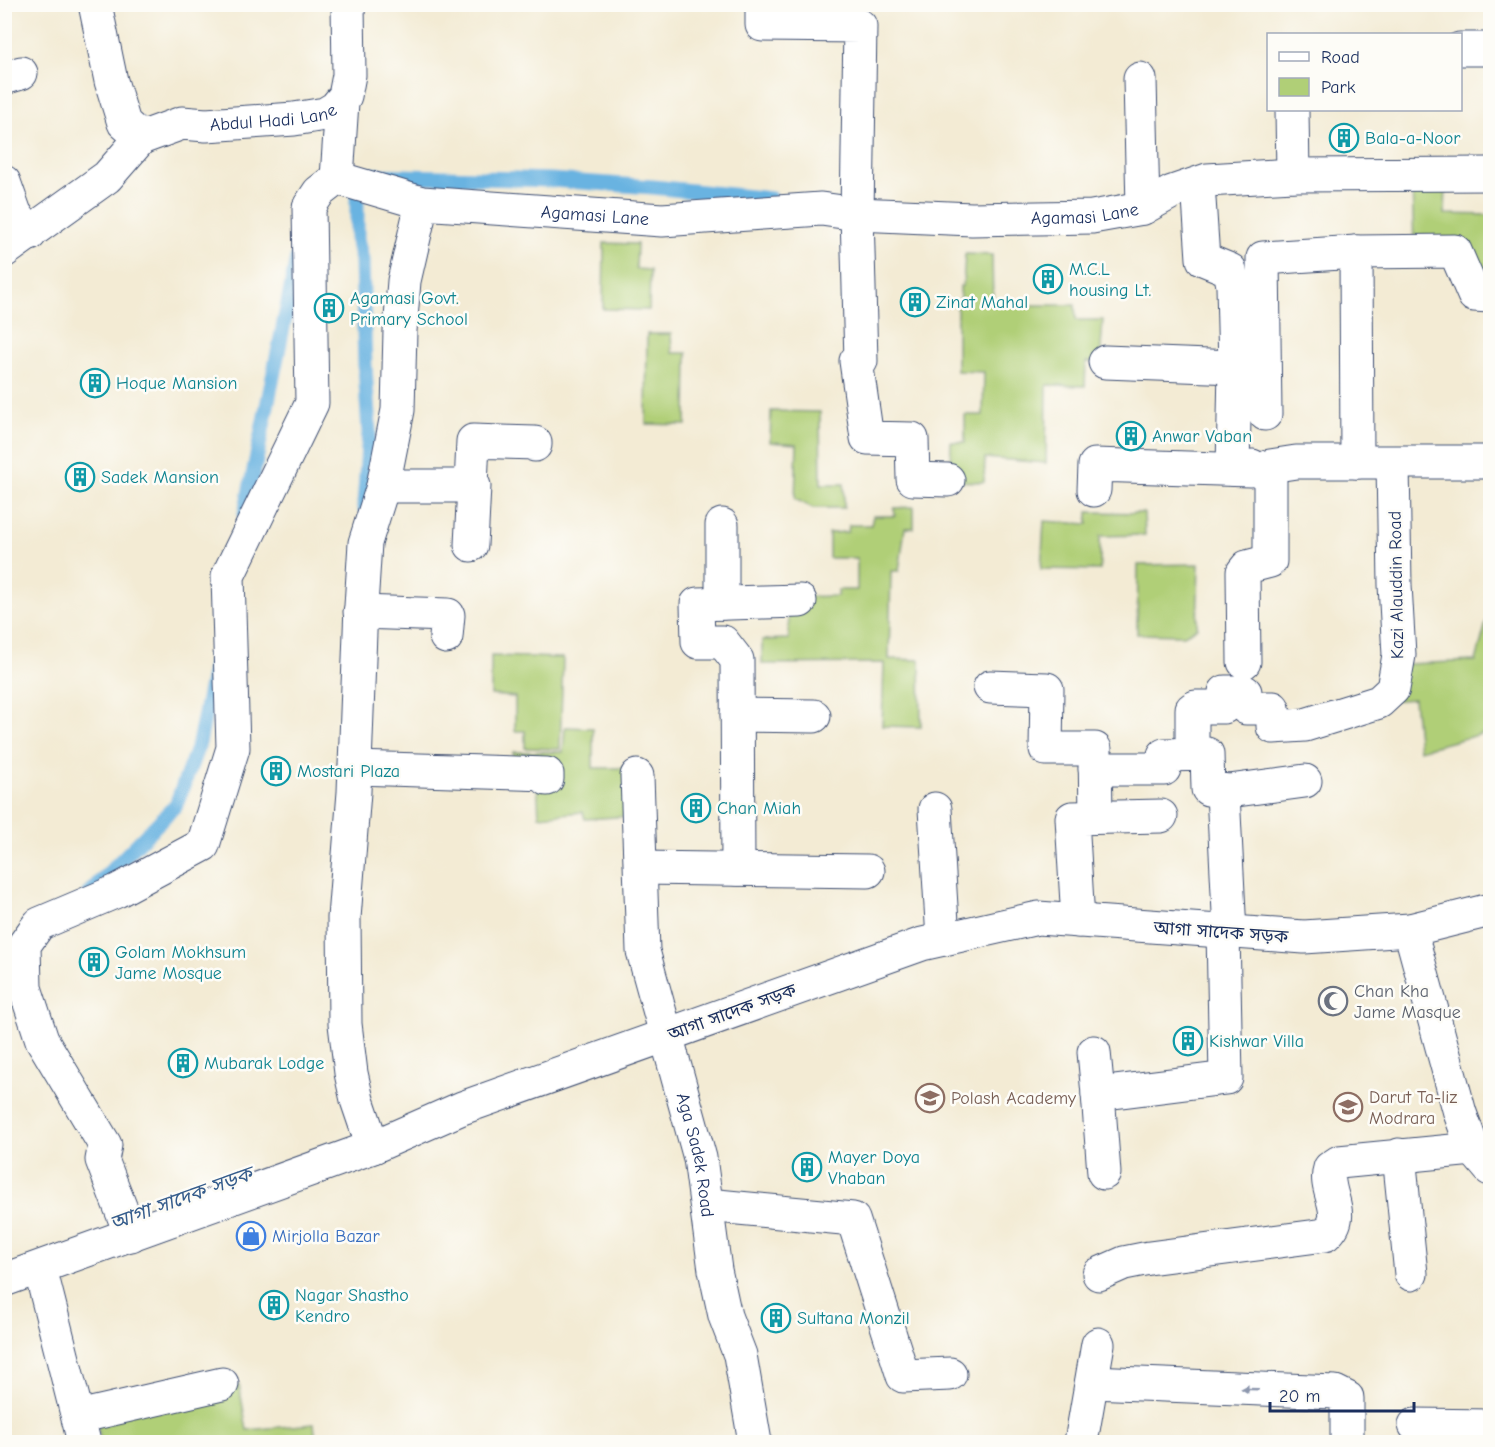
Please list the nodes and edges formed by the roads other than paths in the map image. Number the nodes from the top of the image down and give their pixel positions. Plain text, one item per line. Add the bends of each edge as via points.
1 (95, 4) edge
2 (348, 4) edge
3 (762, 4) edge
4 (1462, 49) edge
5 (1491, 49) edge
6 (1140, 79) dead end
7 (342, 102) junction
8 (1292, 111) edge
9 (141, 138) junction
10 (1491, 174) edge
11 (1293, 176) junction
12 (337, 178) junction
13 (4, 182) edge
14 (1198, 184) junction
15 (422, 203) junction
16 (1143, 208) junction
17 (857, 214) junction
18 (17, 242) edge
19 (1356, 252) junction
20 (1491, 296) edge
21 (1106, 362) dead end
22 (1235, 367) junction
23 (1265, 414) dead end
24 (535, 445) dead end
25 (1324, 452) dead end
26 (1356, 462) junction
27 (1491, 462) edge
28 (1393, 463) junction
29 (1233, 469) junction
30 (948, 480) dead end
31 (383, 486) junction
32 (1094, 490) dead end
33 (722, 525) dead end
34 (800, 601) dead end
35 (722, 603) junction
36 (360, 612) junction
37 (446, 636) dead end
38 (1244, 662) dead end
39 (990, 687) dead end
40 (737, 715) junction
41 (814, 716) dead end
42 (1192, 754) junction
43 (355, 768) junction
44 (1095, 770) junction
45 (637, 776) dead end
46 (546, 779) dead end
47 (1305, 781) dead end
48 (1219, 790) junction
49 (935, 809) dead end
50 (1161, 816) dead end
51 (1096, 818) junction
52 (640, 868) junction
53 (738, 869) junction
54 (868, 871) dead end
55 (1491, 910) edge
56 (1078, 921) junction
57 (1410, 930) junction
58 (1227, 933) junction
59 (943, 939) junction
60 (666, 1036) junction
61 (1094, 1052) dead end
62 (1098, 1094) junction
63 (373, 1147) junction
64 (1399, 1155) junction
65 (1482, 1159) edge
66 (1104, 1173) dead end
67 (707, 1205) junction
68 (131, 1235) junction
69 (40, 1268) junction
70 (1099, 1274) dead end
71 (1411, 1274) dead end
72 (4, 1280) edge
73 (1098, 1344) dead end
74 (950, 1374) dead end
75 (1092, 1382) junction
76 (222, 1384) dead end
77 (1415, 1425) dead end
78 (1491, 1426) edge
79 (81, 1430) edge
80 (755, 1443) edge
81 (1081, 1443) edge
82 (1347, 1443) edge

1 - 9 street via 124,123
2 - 7 street, Abdul Hadi Lane via 349,75
3 - 17 street via 762,25 860,26
4 - 5 street
6 - 16 street
7 - 9 street, Abdul Hadi Lane via 325,114 206,125 182,123
7 - 12 street
8 - 11 street
9 - 18 street, Abdul Hadi Lane via 107,177
10 - 11 street, Agamasi Lane
11 - 14 street, Agamasi Lane via 1208,180
12 - 15 street, Agamasi Lane
12 - 68 street via 319,192 309,207 312,403 228,576 233,748 203,844 117,891 39,924 24,945 25,988 42,1040 105,1145 102,1160
13 - 18 street, Abdul Hadi Lane via 15,213
14 - 16 street, Agamasi Lane via 1172,192
14 - 22 street via 1203,259 1230,270 1232,278
15 - 17 street, Agamasi Lane via 662,220 821,209
15 - 31 street via 404,281 398,410
16 - 17 street, Agamasi Lane via 1092,217 972,219
17 - 30 street via 861,361 856,361 867,438 912,439 913,479
19 - 20 street via 1455,251 1474,295
19 - 23 street via 1263,258
19 - 26 street
21 - 22 street
22 - 29 street
24 - 31 street via 473,441 472,486
25 - 29 street via 1275,451 1250,470
26 - 28 street
26 - 38 street via 1270,466 1270,561 1247,567 1243,572
27 - 28 street
28 - 42 street, Kazi Alauddin Road via 1399,655 1393,689 1379,702 1305,725 1273,727 1273,708 1246,708 1245,692 1225,692 1224,707 1192,709
29 - 32 street via 1095,465
31 - 36 street via 365,543
33 - 35 street
34 - 35 street
35 - 40 street via 697,604 698,642 723,642 737,660
36 - 37 street via 448,615
36 - 43 street
39 - 44 street via 1047,689 1046,748 1095,749
40 - 41 street
40 - 53 street
42 - 44 street via 1164,755 1164,770
42 - 48 street via 1207,754 1207,788
43 - 46 street via 547,774
43 - 63 street via 345,918 345,1024 357,1100
44 - 51 street
45 - 52 street, Aga Sadek Road
47 - 48 street
48 - 58 street via 1223,793
49 - 59 street
50 - 51 street
51 - 56 street via 1072,818
52 - 53 street
52 - 60 street, Aga Sadek Road via 644,951
53 - 54 street
55 - 57 street, আগা সাদেক সড়ক
56 - 58 street, আগা সাদেক সড়ক
56 - 59 street, আগা সাদেক সড়ক via 1038,918
57 - 58 street, আগা সাদেক সড়ক via 1304,937
57 - 65 street via 1460,1113
58 - 62 street via 1226,1078
59 - 60 street, আগা সাদেক সড়ক
60 - 63 street, আগা সাদেক সড়ক via 462,1108
60 - 67 street, Aga Sadek Road via 700,1158
61 - 62 street
62 - 66 street
63 - 68 street, আগা সাদেক সড়ক
64 - 65 street
64 - 70 street via 1340,1161 1330,1168 1327,1175 1337,1216 1334,1228 1325,1234 1149,1258
64 - 71 street
67 - 74 street via 853,1219 903,1376
67 - 80 street, Aga Sadek Road via 715,1270 725,1316 740,1355
68 - 69 street, আগা সাদেক সড়ক
69 - 72 street, আগা সাদেক সড়ক
69 - 79 street
73 - 75 street
75 - 81 street
82 -> 75 street via 1347,1398 1335,1392
76 - 79 street
77 - 78 street

